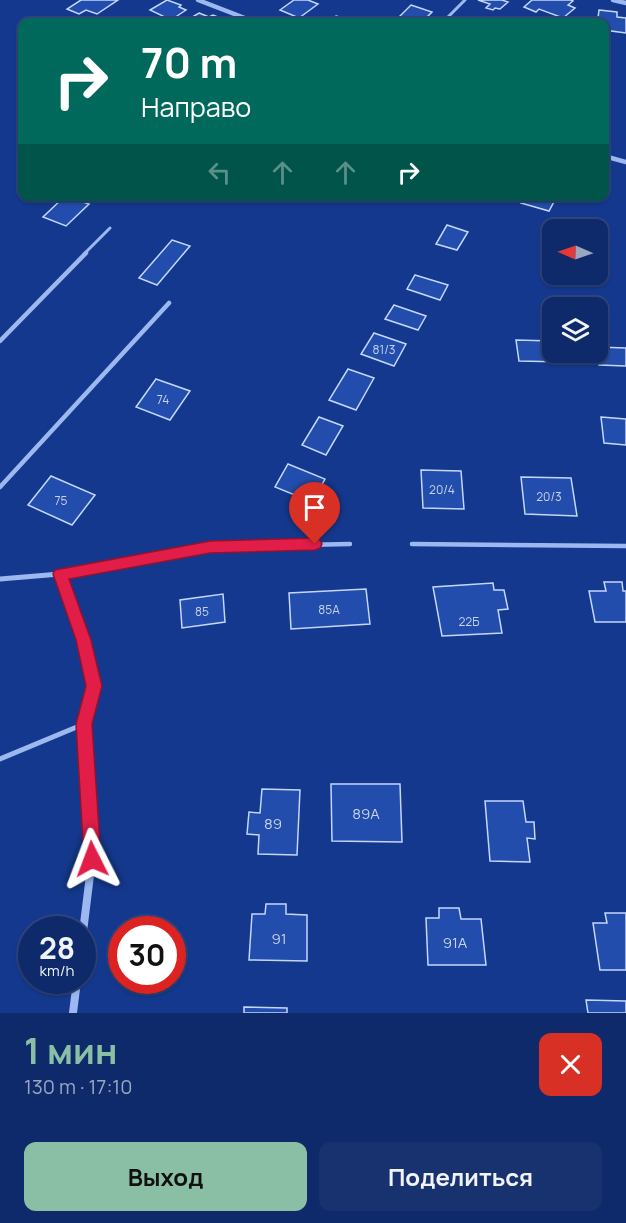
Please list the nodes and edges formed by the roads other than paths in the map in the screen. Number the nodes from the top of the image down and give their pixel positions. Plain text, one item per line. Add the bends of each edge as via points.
1 (198, 0) edge
2 (465, 0) edge
3 (613, 0) edge
4 (626, 3) edge
5 (245, 18) edge
6 (447, 18) edge
7 (609, 157) edge
8 (626, 162) edge
9 (110, 228) dead end
10 (169, 303) dead end
11 (0, 341) edge
12 (0, 487) edge
13 (350, 544) dead end
14 (412, 544) dead end
15 (626, 546) edge
16 (60, 574) junction
17 (0, 579) edge
18 (84, 724) junction
19 (0, 759) edge
20 (85, 916) edge
21 (75, 994) edge
22 (73, 1013) edge

1 - 5 street
2 - 6 lane
3 - 4 street
7 - 8 street
9 - 11 lane
10 - 12 lane
13 - 16 lane via 210,547
14 - 15 lane
16 - 17 street
16 - 18 street via 84,640 94,686
18 - 19 lane
18 - 20 street via 92,859
21 - 22 street

